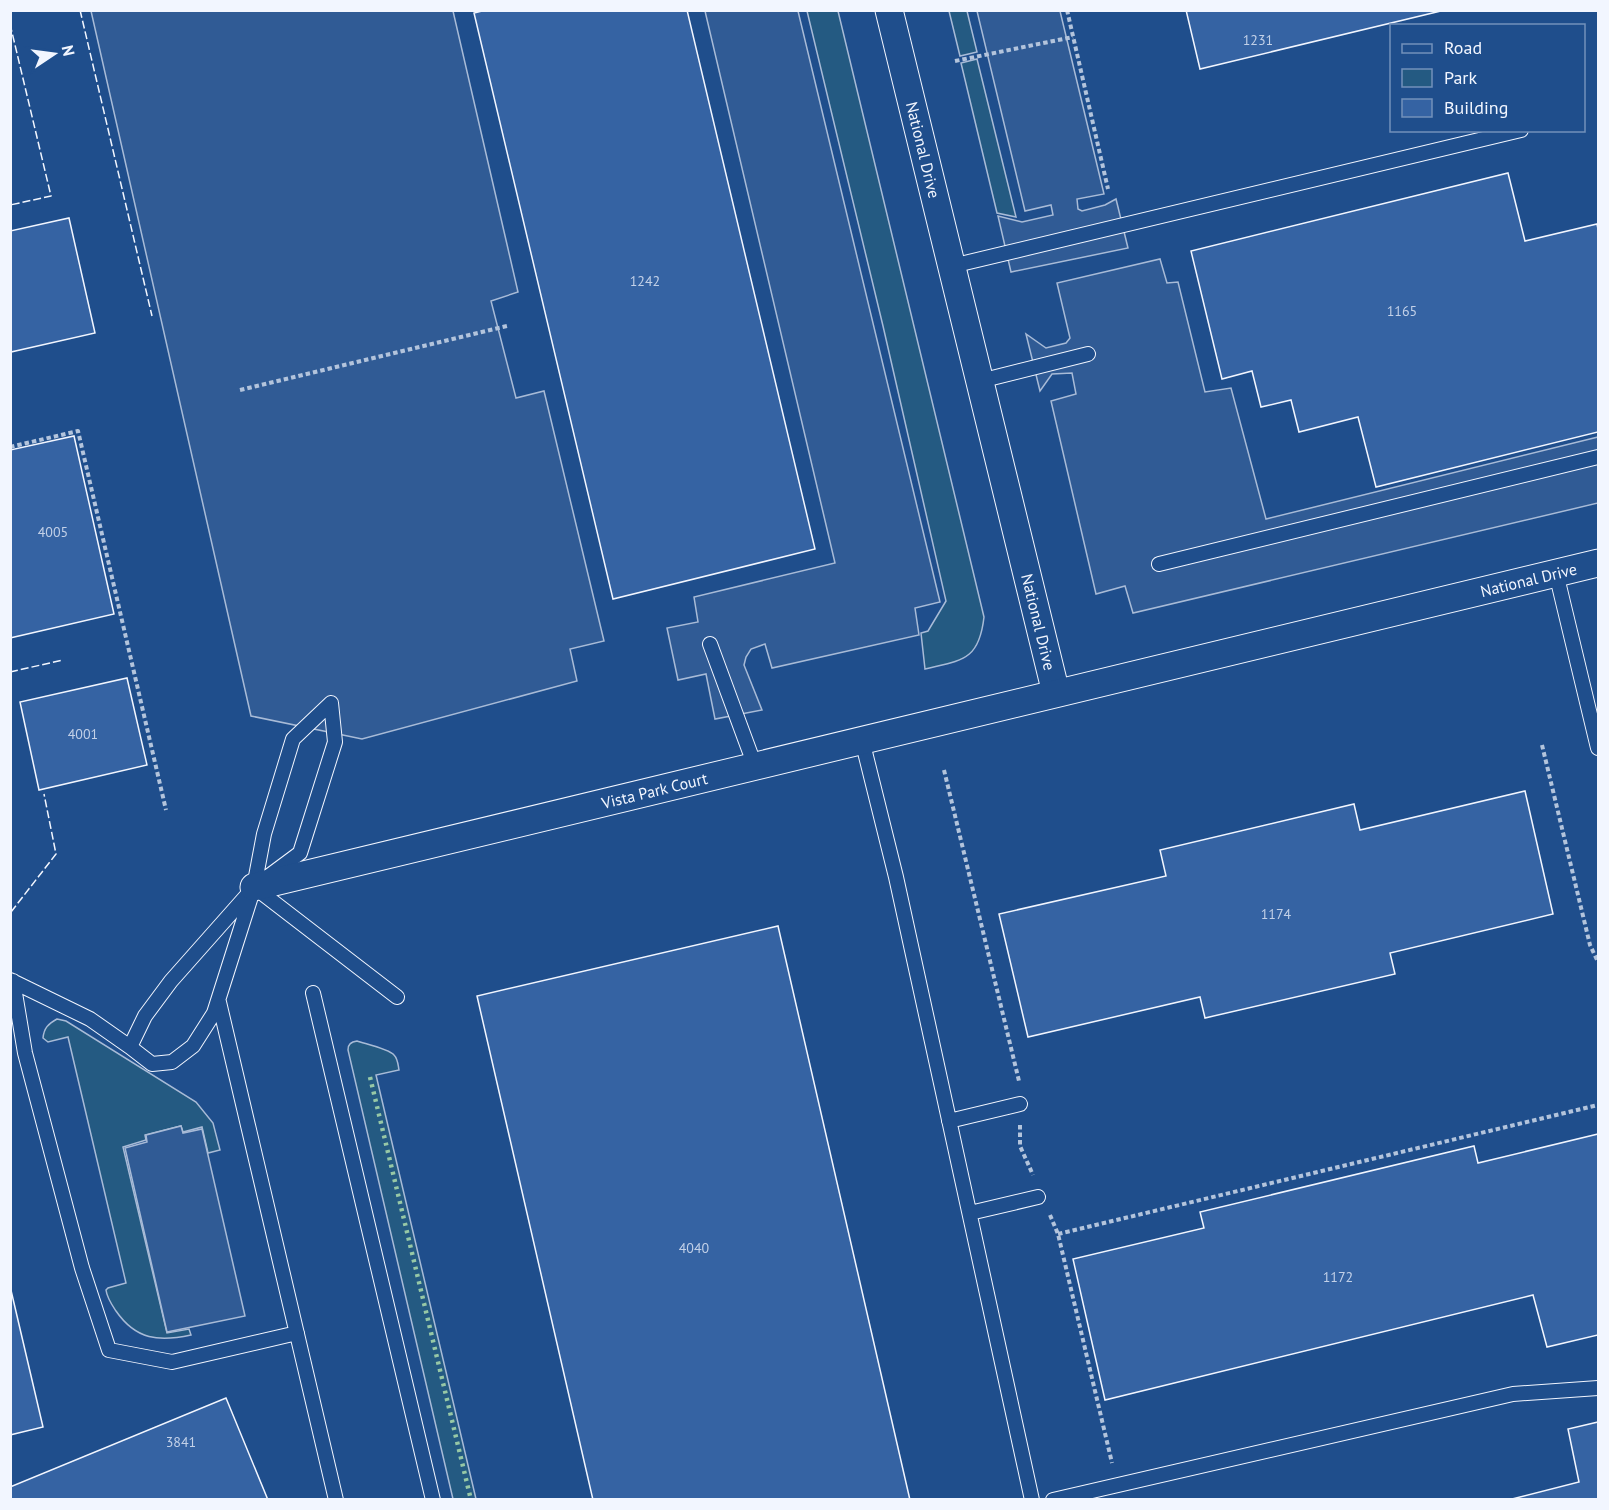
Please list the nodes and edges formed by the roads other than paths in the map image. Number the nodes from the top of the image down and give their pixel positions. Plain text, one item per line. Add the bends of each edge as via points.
1 (889, 10) edge
2 (1513, 132) edge
3 (952, 266) junction
4 (1088, 354) dead end
5 (980, 381) junction
6 (1599, 457) edge
7 (1599, 563) edge
8 (1159, 564) dead end
9 (1556, 573) junction
10 (710, 644) dead end
11 (1056, 693) junction
12 (862, 740) junction
13 (1599, 748) edge
14 (755, 766) junction
15 (254, 887) junction
16 (12, 980) edge
17 (313, 993) dead end
18 (397, 997) dead end
19 (218, 1000) junction
20 (130, 1047) junction
21 (1020, 1104) road end
22 (949, 1121) junction
23 (1042, 1202) road end
24 (970, 1214) junction
25 (297, 1333) junction
26 (1599, 1388) edge
27 (336, 1500) edge
28 (433, 1500) edge
29 (1032, 1500) edge
30 (1053, 1500) edge

1 - 3 street, National Drive
2 - 3 lane
3 - 5 street, National Drive
4 - 5 lane
5 - 11 street, National Drive
6 - 8 lane
7 - 9 street, National Drive
9 - 11 street, National Drive
9 - 13 lane
10 - 14 lane
11 - 12 street, Vista Park Court
12 - 14 street, Vista Park Court
12 - 22 lane
14 - 15 street, Vista Park Court
15 - 15 lane via 300,853 335,742 331,703 294,739 264,834
15 - 18 lane
15 - 19 lane
15 - 20 lane via 171,981 145,1016
16 - 20 lane via 90,1019
16 - 25 lane via 26,1053 82,1268 109,1350 172,1362
17 - 28 lane
19 - 20 lane via 193,1046 172,1062 152,1064
19 - 25 lane
21 - 22 lane
22 - 24 lane
23 - 24 lane
24 - 29 lane
25 - 27 lane
26 - 30 lane via 1513,1394

